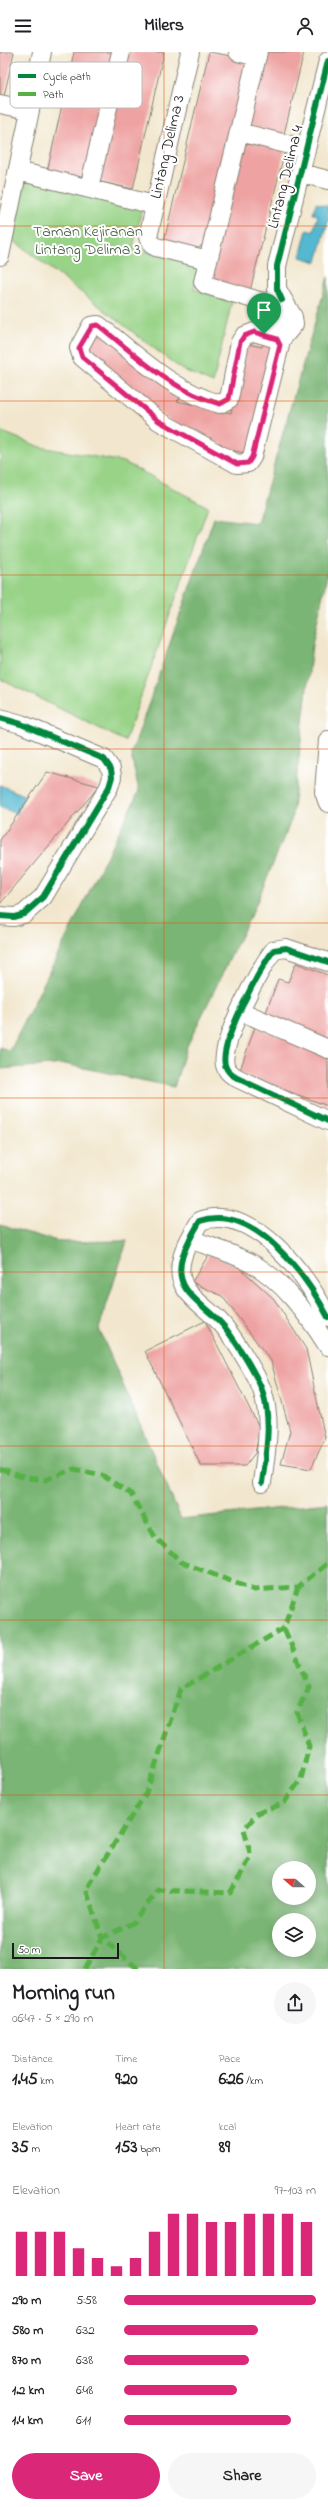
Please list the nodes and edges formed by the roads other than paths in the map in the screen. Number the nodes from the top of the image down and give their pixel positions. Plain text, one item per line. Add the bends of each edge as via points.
1 (42, 52) edge
2 (121, 52) edge
3 (190, 52) edge
4 (238, 52) edge
5 (257, 54) edge
6 (328, 61) edge
7 (40, 62) edge
8 (119, 62) edge
9 (0, 104) edge
10 (10, 106) edge
11 (322, 107) edge
12 (19, 108) edge
13 (107, 108) edge
14 (29, 110) joint
15 (239, 132) junction
16 (306, 149) junction
17 (18, 171) junction
18 (300, 173) junction
19 (328, 180) edge
20 (88, 188) junction
21 (154, 205) junction
22 (0, 256) edge
23 (208, 260) junction
24 (282, 300) junction
25 (271, 338) junction
26 (0, 718) edge
27 (328, 740) edge
28 (328, 802) edge
29 (0, 916) edge
30 (328, 962) edge
31 (240, 1011) junction
32 (328, 1049) edge
33 (328, 1121) edge
34 (190, 1239) junction
35 (328, 1317) edge
36 (328, 1346) edge
37 (262, 1483) dead end

1 - 7 street
2 - 8 street
3 - 21 street, Lintang Delima 3
4 - 5 street
5 - 15 street
6 - 11 street, Lintang Delima 4
9 - 10 street
11 - 16 street, Lintang Delima 4
12 - 14 street
13 - 20 street
14 - 17 street
15 - 16 street
15 - 23 street
16 - 18 street, Lintang Delima 4
17 - 20 street
17 - 22 street
18 - 19 street
18 - 24 street, Lintang Delima 4 via 277,266 277,288
20 - 21 street
21 - 23 street, Lintang Delima 3 via 148,233 149,241 156,247
23 - 24 street via 203,277 206,285 263,302
24 - 25 street via 282,314
25 - 25 street via 252,457 244,465 237,464 159,421 79,353 87,331 98,325 177,388 220,404 229,399 240,342 244,336 254,332
26 - 29 street via 21,724 104,759 111,769 112,777 101,804 43,897 24,914 9,918
27 - 28 street via 324,792
30 - 31 street via 286,948 274,950
31 - 32 street
31 - 33 street via 224,1050 225,1066 229,1073
34 - 35 street via 200,1222 210,1218 244,1224 270,1241 290,1262 316,1295
34 - 36 street via 248,1261 279,1284
34 - 37 street via 181,1265 181,1277 185,1288 229,1333 263,1392 269,1427

